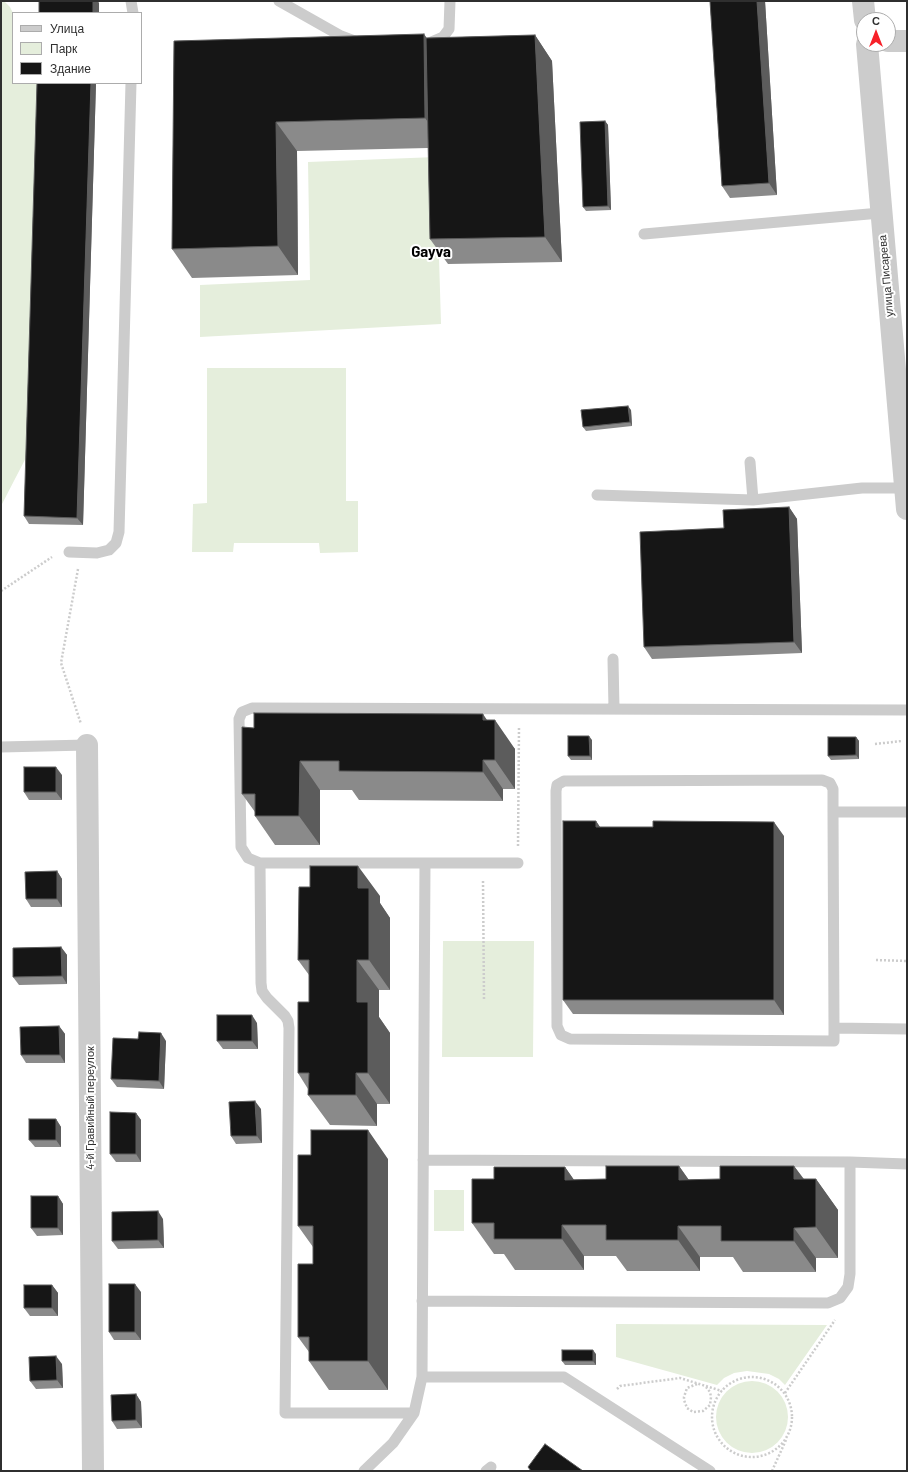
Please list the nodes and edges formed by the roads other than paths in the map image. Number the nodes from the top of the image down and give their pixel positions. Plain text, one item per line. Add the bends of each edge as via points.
1 (132, 1) edge
2 (279, 1) edge
3 (450, 1) edge
4 (863, 1) edge
5 (133, 12) edge
6 (864, 12) edge
7 (896, 41) edge
8 (907, 41) edge
9 (415, 44) edge
10 (366, 45) edge
11 (868, 52) edge
12 (131, 84) edge
13 (880, 213) junction
14 (644, 234) dead end
15 (750, 462) dead end
16 (597, 495) dead end
17 (906, 498) edge
18 (753, 500) junction
19 (69, 552) road end
20 (613, 659) dead end
21 (614, 709) junction
22 (907, 710) edge
23 (87, 745) joint
24 (1, 747) edge
25 (833, 812) junction
26 (907, 812) edge
27 (260, 863) junction
28 (425, 863) junction
29 (518, 863) road end
30 (834, 1028) junction
31 (907, 1029) edge
32 (423, 1160) junction
33 (850, 1162) junction
34 (907, 1164) edge
35 (422, 1301) junction
36 (422, 1377) junction
37 (414, 1414) junction
38 (93, 1471) edge
39 (364, 1471) edge
40 (710, 1471) edge

1 - 5 lane
2 - 10 lane via 341,36
3 - 9 lane via 449,29 443,37 429,43
4 - 6 street
7 - 8 street
11 - 13 street, улица Писарева
12 - 19 lane via 119,532 116,543 109,550 97,553
13 - 14 lane
13 - 17 street, улица Писарева
15 - 18 lane
16 - 18 lane
17 - 18 lane via 862,488
20 - 21 lane
21 - 22 lane
21 - 27 lane via 252,708 242,712 241,847 248,858
23 - 24 lane
23 - 38 street, 4-й Гравийный переулок
25 - 26 lane
25 - 30 lane
25 - 30 lane via 833,789 830,783 822,780 564,781 557,785 556,791 557,1026 561,1035 570,1039 834,1041
27 - 28 lane
27 - 37 lane via 262,991 285,1016 289,1028 285,1414
28 - 29 lane
28 - 32 lane
30 - 31 lane
32 - 33 lane
32 - 35 lane
33 - 34 lane
33 - 35 lane via 848,1287 840,1298 828,1303
35 - 36 lane
36 - 37 lane
36 - 40 lane via 564,1377
37 - 39 lane via 393,1442

